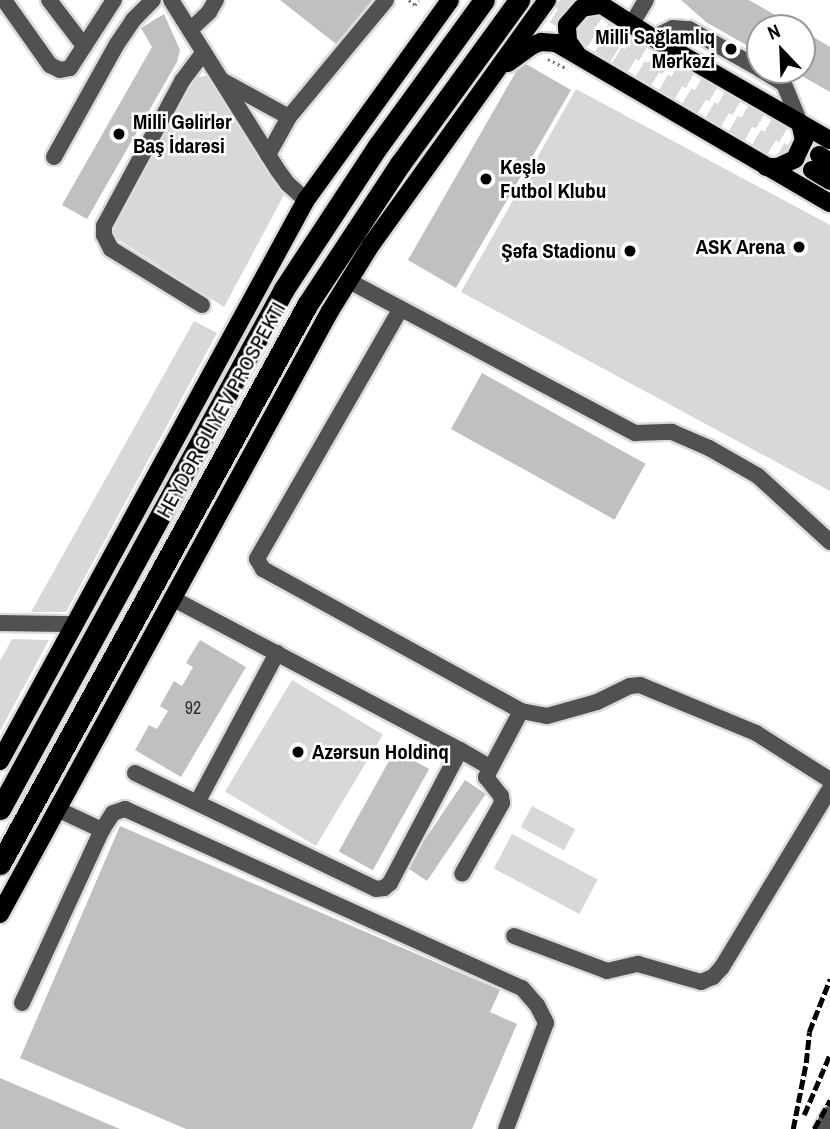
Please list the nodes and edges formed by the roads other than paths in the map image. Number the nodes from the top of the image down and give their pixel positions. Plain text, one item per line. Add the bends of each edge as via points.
1 (4, 0) edge
2 (49, 0) edge
3 (93, 0) edge
4 (114, 0) edge
5 (153, 0) edge
6 (171, 0) edge
7 (216, 0) edge
8 (386, 0) edge
9 (435, 0) edge
10 (450, 0) edge
11 (484, 0) edge
12 (519, 0) edge
13 (547, 0) edge
14 (646, 0) edge
15 (597, 3) edge
16 (103, 15) junction
17 (631, 24) junction
18 (190, 30) junction
19 (653, 38) junction
20 (84, 46) junction
21 (204, 52) junction
22 (577, 54) junction
23 (746, 62) edge
24 (489, 79) junction
25 (222, 80) junction
26 (784, 84) edge
27 (289, 117) junction
28 (800, 123) junction
29 (830, 140) edge
30 (268, 155) junction
31 (54, 157) dead end
32 (820, 162) tunnel mouth
33 (766, 167) junction
34 (325, 171) junction
35 (830, 181) edge
36 (306, 200) junction
37 (830, 203) edge
38 (349, 281) junction
39 (202, 305) dead end
40 (400, 310) junction
41 (830, 542) edge
42 (172, 598) junction
43 (0, 623) edge
44 (72, 624) junction
45 (277, 653) junction
46 (521, 711) junction
47 (460, 750) junction
48 (0, 761) edge
49 (490, 766) junction
50 (135, 773) dead end
51 (830, 780) edge
52 (830, 789) edge
53 (198, 801) junction
54 (0, 809) edge
55 (57, 809) junction
56 (102, 830) junction
57 (0, 864) edge
58 (462, 874) dead end
59 (0, 914) edge
60 (514, 936) dead end
61 (22, 1003) dead end
62 (830, 1114) edge
63 (506, 1129) edge
64 (822, 1129) edge

1 - 20 street via 50,65 70,68
2 - 20 street
3 - 16 street
4 - 16 street
5 - 31 street via 117,44
6 - 18 street
7 - 18 street
8 - 27 street
9 - 34 main road
10 - 34 main road
11 - 54 highway, HEYDƏR ƏLIYEV PROSPEKTI via 378,146 284,289
12 - 57 highway, HEYDƏR ƏLIYEV PROSPEKTI via 400,164 307,305
13 - 24 main road
14 - 17 street
15 - 17 main road
15 - 22 main road via 582,8 567,25 568,41
16 - 20 street
17 - 19 main road
18 - 21 street
19 - 23 street via 673,28 689,29
19 - 28 main road
21 - 25 street
21 - 39 street via 182,81 104,226 111,249
22 - 24 main road via 541,42
22 - 33 main road
24 - 38 main road
25 - 27 street
25 - 30 street
26 - 28 street
27 - 30 street
28 - 29 main road
28 - 33 main road via 804,141 795,159
30 - 36 street
32 - 35 main road
33 - 37 main road
34 - 36 main road
36 - 44 main road
38 - 40 street
38 - 42 main road
40 - 41 street via 635,433 672,432 709,449 758,476
40 - 46 street via 258,564
42 - 45 street
42 - 55 main road
43 - 44 street
44 - 48 main road
45 - 47 street
45 - 53 street
46 - 49 street
46 - 51 street via 547,716 640,685 756,733
47 - 49 street
47 - 53 street via 384,888 376,889
49 - 58 street via 486,777 502,803
50 - 53 street
52 - 60 street via 713,977 701,982 638,964 607,971
55 - 56 street
55 - 59 main road
56 - 61 street
56 - 63 street via 113,813 125,809 522,988 546,1023
62 - 64 street

